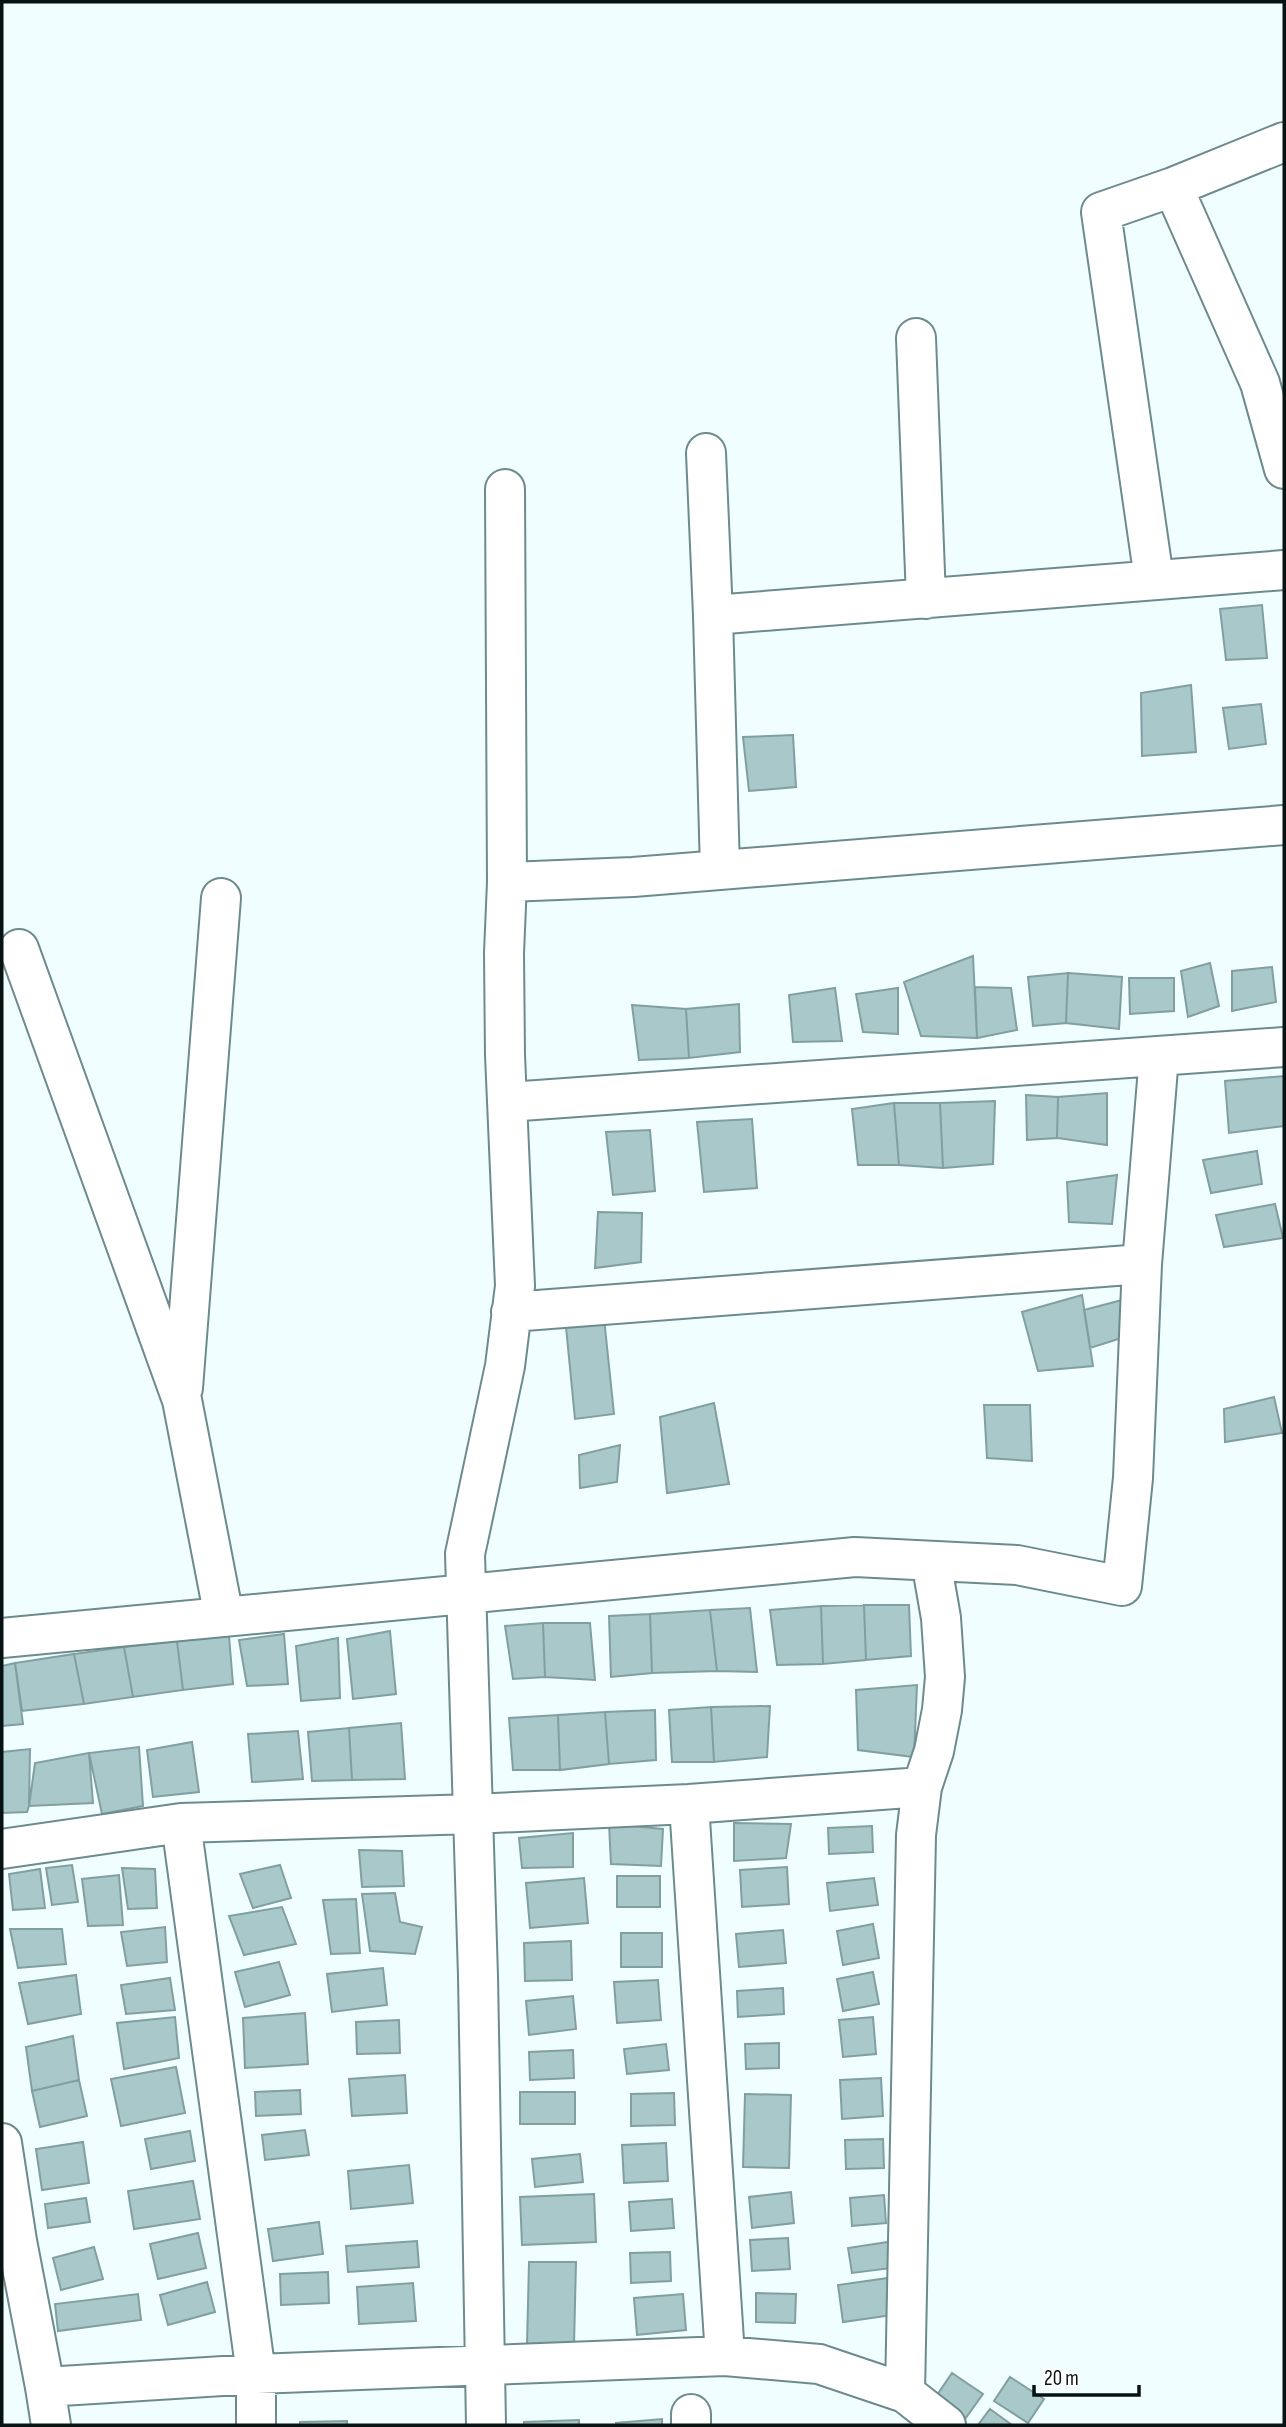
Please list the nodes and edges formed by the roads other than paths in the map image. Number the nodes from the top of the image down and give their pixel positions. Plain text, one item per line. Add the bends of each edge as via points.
1 (1284, 142) edge
2 (1173, 187) junction
3 (916, 338) dead end
4 (1272, 377) edge
5 (706, 453) dead end
6 (1284, 469) edge
7 (505, 489) dead end
8 (1284, 570) edge
9 (1154, 579) junction
10 (926, 599) junction
11 (713, 615) junction
12 (1284, 825) edge
13 (720, 870) junction
14 (507, 882) junction
15 (221, 898) dead end
16 (19, 949) dead end
17 (1284, 1047) edge
18 (1159, 1056) junction
19 (507, 1102) junction
20 (1142, 1264) junction
21 (511, 1312) junction
22 (181, 1400) junction
23 (931, 1561) junction
24 (466, 1593) junction
25 (224, 1617) junction
26 (2, 1638) edge
27 (922, 1787) junction
28 (689, 1804) junction
29 (473, 1814) junction
30 (181, 1823) junction
31 (2, 1849) edge
32 (2, 2143) edge
33 (9, 2241) edge
34 (725, 2356) junction
35 (485, 2365) junction
36 (256, 2374) junction
37 (45, 2387) junction
38 (905, 2393) junction
39 (51, 2425) edge
40 (256, 2425) edge
41 (486, 2425) edge
42 (946, 2425) edge

1 - 2 street
2 - 4 street
2 - 9 street via 1101,212
3 - 10 street
4 - 6 street
5 - 11 street
7 - 14 street
8 - 9 street
9 - 10 street
10 - 11 street
11 - 13 street
12 - 13 street
13 - 14 street
14 - 19 street via 503,953
15 - 22 street
16 - 22 street
17 - 18 street
18 - 19 street
18 - 20 street
19 - 21 street
20 - 21 street
20 - 23 street via 1133,1478 1122,1586 1017,1565
21 - 24 street via 505,1366 465,1554
22 - 25 street
23 - 24 street via 855,1557
23 - 27 street via 945,1678 934,1751
24 - 25 street
24 - 29 street
25 - 26 street
27 - 28 street
27 - 38 street via 912,1913
28 - 29 street
28 - 34 street
29 - 30 street
29 - 35 street
30 - 31 street
30 - 36 street
32 - 33 street
33 - 37 street
34 - 35 street
34 - 38 street via 819,2364
35 - 36 street
35 - 41 street
36 - 37 street
36 - 40 street
37 - 39 street
38 - 42 street

